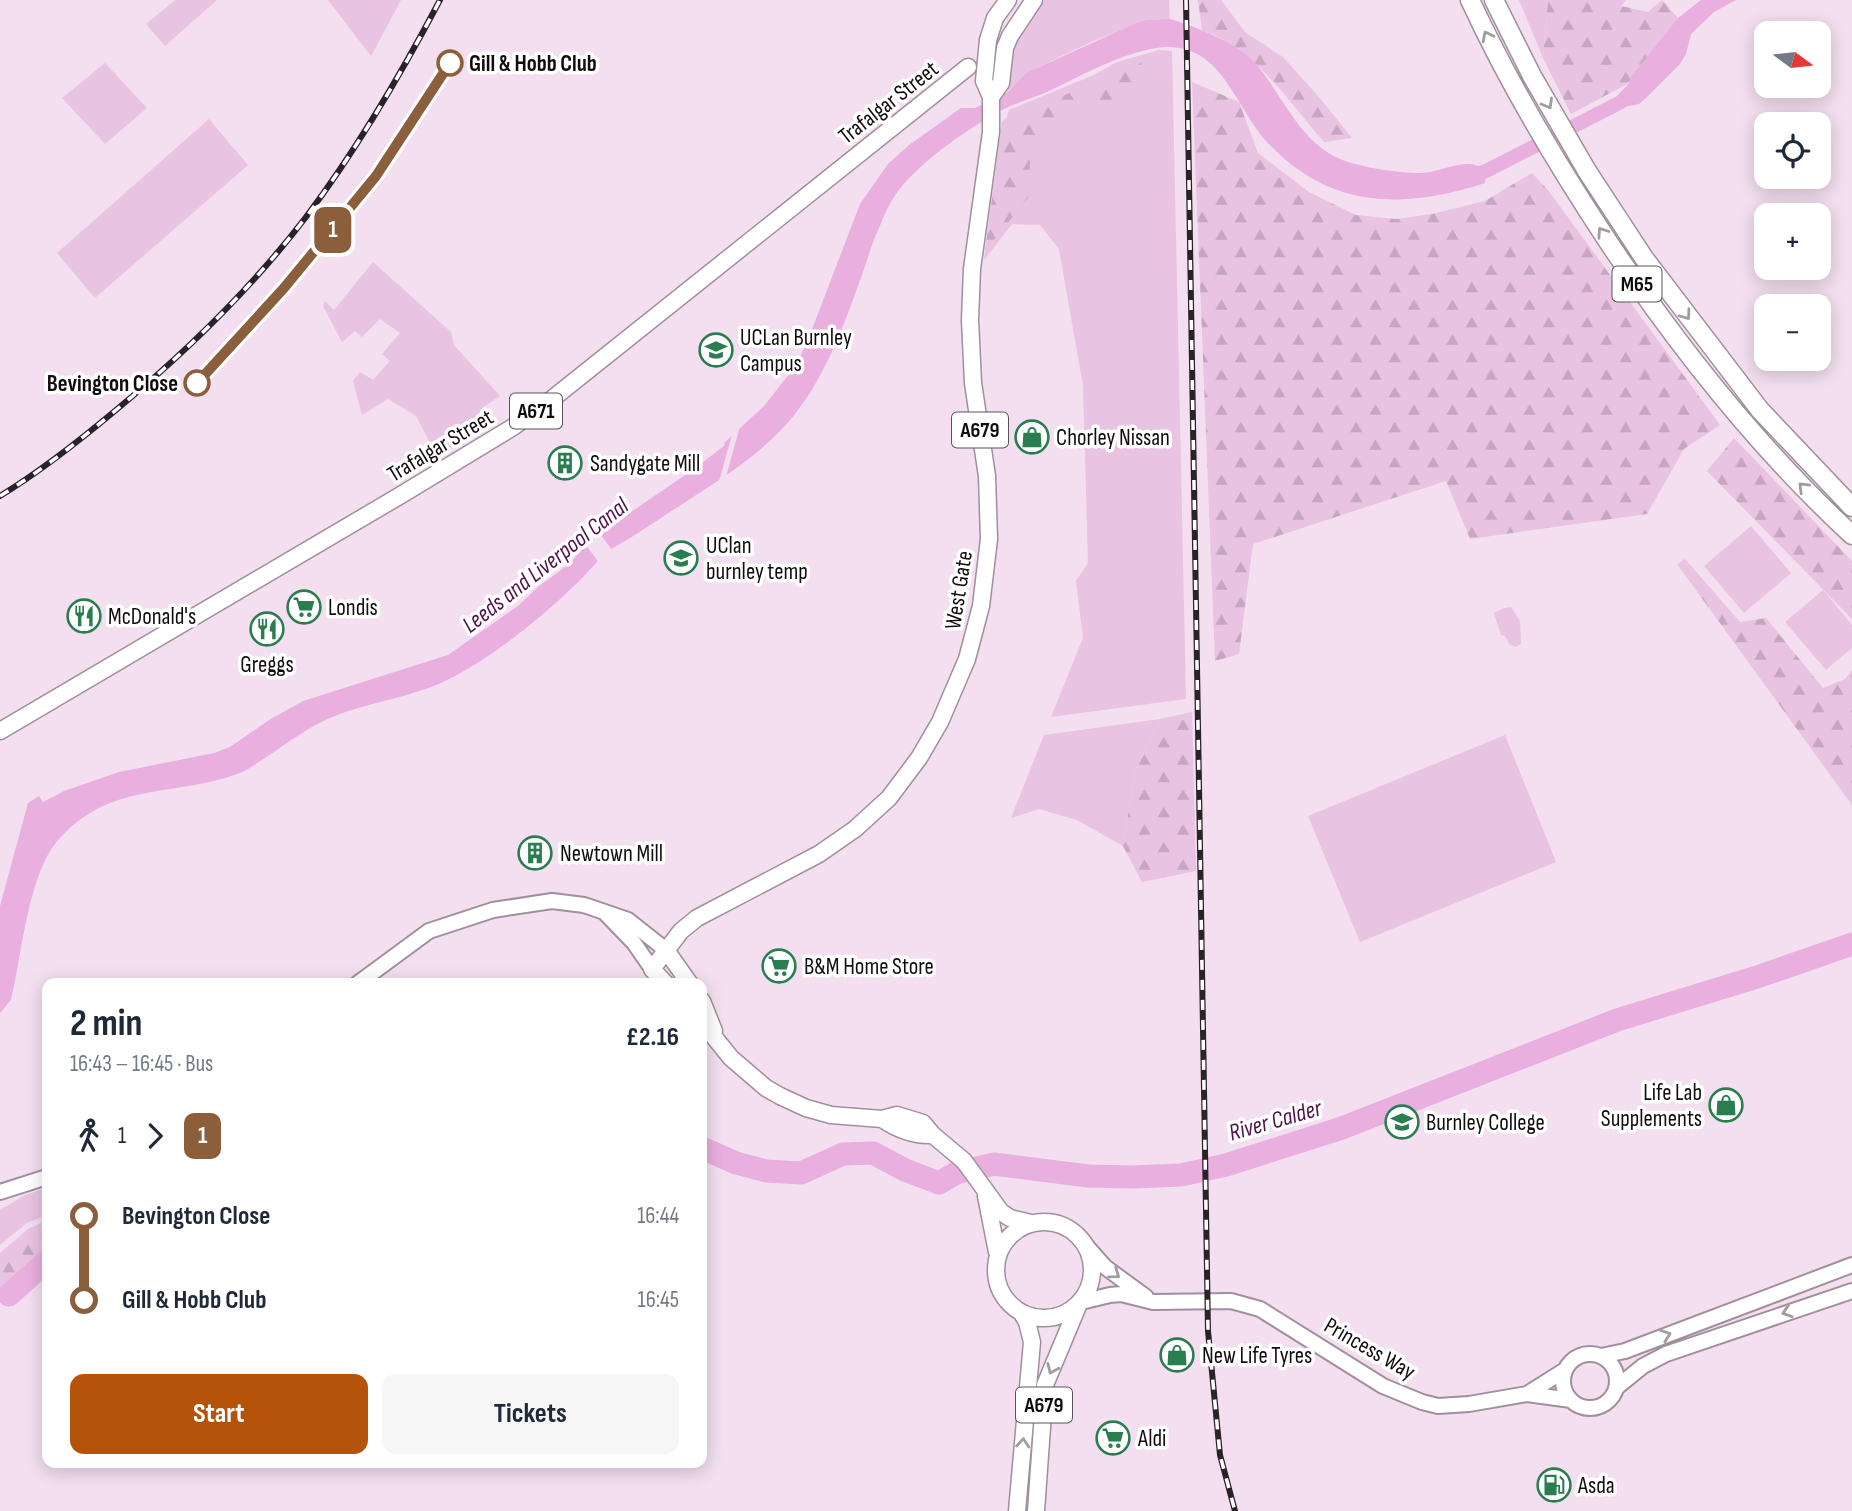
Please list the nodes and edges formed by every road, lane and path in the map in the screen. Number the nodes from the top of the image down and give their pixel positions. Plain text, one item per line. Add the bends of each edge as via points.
1 (1008, 0) edge
2 (1470, 0) edge
3 (1494, 0) edge
4 (1032, 3) edge
5 (988, 42) junction
6 (986, 61) junction
7 (968, 67) junction
8 (991, 97) junction
9 (1852, 507) edge
10 (1852, 535) edge
11 (0, 731) edge
12 (604, 912) junction
13 (666, 950) junction
14 (652, 969) junction
15 (365, 978) edge
16 (660, 978) edge
17 (686, 978) edge
18 (707, 1013) edge
19 (707, 1027) edge
20 (717, 1038) junction
21 (42, 1179) edge
22 (0, 1192) edge
23 (986, 1194) junction
24 (1031, 1223) junction
25 (1082, 1241) junction
26 (997, 1252) junction
27 (1852, 1265) edge
28 (1852, 1291) edge
29 (1153, 1302) junction
30 (1079, 1304) junction
31 (1021, 1312) junction
32 (1601, 1356) junction
33 (1566, 1370) junction
34 (1616, 1388) junction
35 (1527, 1394) junction
36 (1571, 1400) junction
37 (1017, 1511) edge
38 (1036, 1511) edge

1 - 5 main road, A679 via 995,18
10 -> 2 highway, M65 via 1746,425 1638,285 1566,178
3 -> 9 highway, M65 via 1587,171 1644,258 1760,410
4 - 6 main road via 1020,5 1001,44
4 - 8 main road, A679 via 1010,36 1001,83
5 - 6 main road, A679
5 - 7 main road, A671 via 971,57
6 - 7 main road, A671
6 - 8 main road, A679 via 984,81
7 - 11 main road, Trafalgar Street / A671 via 513,427
8 - 13 main road, West Gate / A679 via 970,320 973,383 988,477 989,539 981,606 967,659 919,758 865,820 819,854 707,911
12 - 13 main road via 635,924
12 - 14 main road
12 - 15 main road via 552,901 493,910 429,931
13 - 14 main road, A679
13 - 17 main road
14 - 16 main road
18 - 20 main road, A679
19 - 20 main road, A679
20 - 23 main road, A679 via 730,1058 766,1088 806,1108 882,1119 918,1136 933,1135 964,1161
21 - 22 main road
23 - 24 main road, A679 via 1001,1212
23 - 26 main road, A679
24 - 25 main road, A679 via 1059,1224
24 - 26 main road via 1017,1228
25 -> 29 main road via 1105,1267
25 - 30 main road, A679 via 1092,1271
26 - 31 main road, A679 via 1001,1287
32 -> 27 main road
28 -> 34 main road via 1666,1354
29 - 30 main road, Princess Way via 1121,1294
29 - 35 main road, Princess Way via 1231,1301 1260,1309 1373,1381 1422,1402 1448,1406
30 - 31 main road via 1059,1317
30 -> 38 main road, A679 via 1045,1385
37 -> 31 main road, A679 via 1032,1342
32 - 33 main road via 1581,1356
32 - 34 main road via 1613,1366
33 - 35 main road, Princess Way
33 - 36 main road via 1564,1386
34 - 36 main road via 1600,1406 1583,1407
35 - 36 main road, Princess Way

